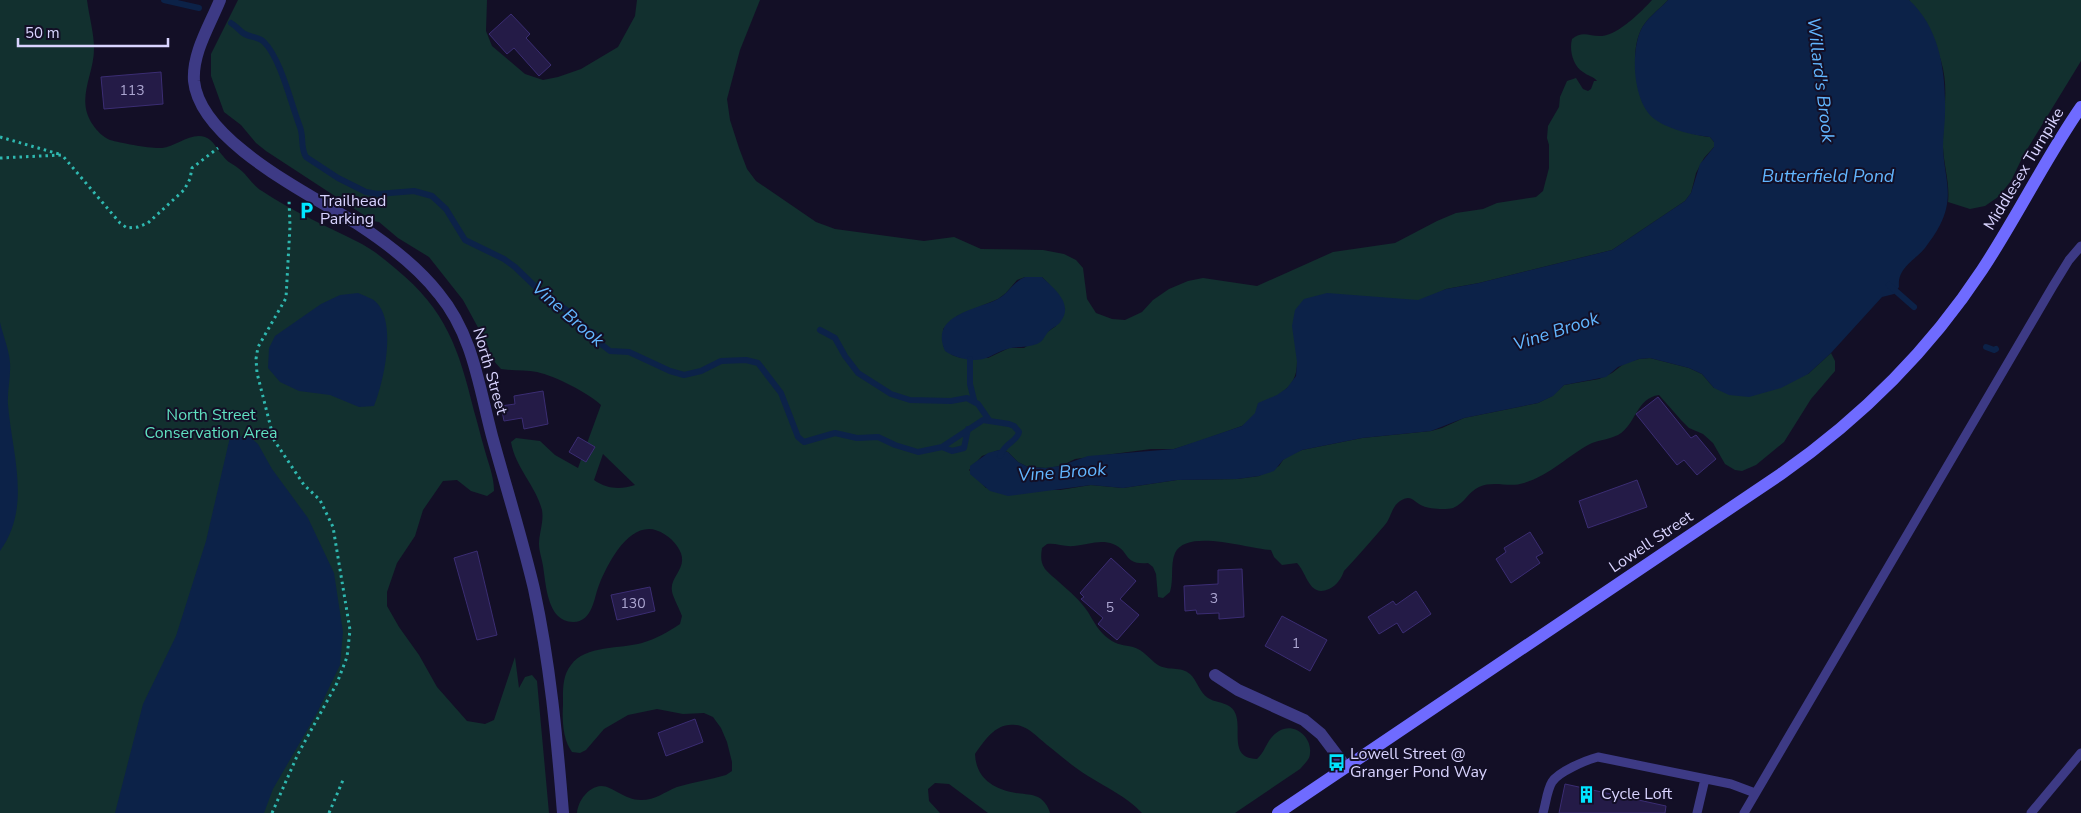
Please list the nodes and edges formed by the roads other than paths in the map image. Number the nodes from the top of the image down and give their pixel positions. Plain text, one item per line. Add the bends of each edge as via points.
1 (220, 0) edge
2 (2081, 107) edge
3 (2081, 246) edge
4 (1996, 248) joint
5 (1215, 675) dead end
6 (2081, 753) edge
7 (1346, 767) junction
8 (1704, 779) junction
9 (1756, 793) junction
10 (563, 813) edge
11 (1278, 813) edge
12 (1544, 813) edge
13 (1697, 813) edge
14 (1744, 813) edge
15 (2030, 813) edge

1 - 10 street, North Street via 197,57 194,82 202,107 212,122 243,151 365,229 411,265 450,307 467,340 536,599 552,690
2 - 4 main road, Middlesex Turnpike
3 - 9 lane via 2053,286
4 - 7 main road, Lowell Street via 1958,305 1915,358 1833,436 1773,480
5 - 7 street via 1238,690 1304,720 1321,734
6 - 15 lane
7 - 11 main road, Lowell Street
8 - 9 lane
8 - 12 lane via 1603,757 1592,758 1552,781
8 - 13 lane
9 - 14 lane

